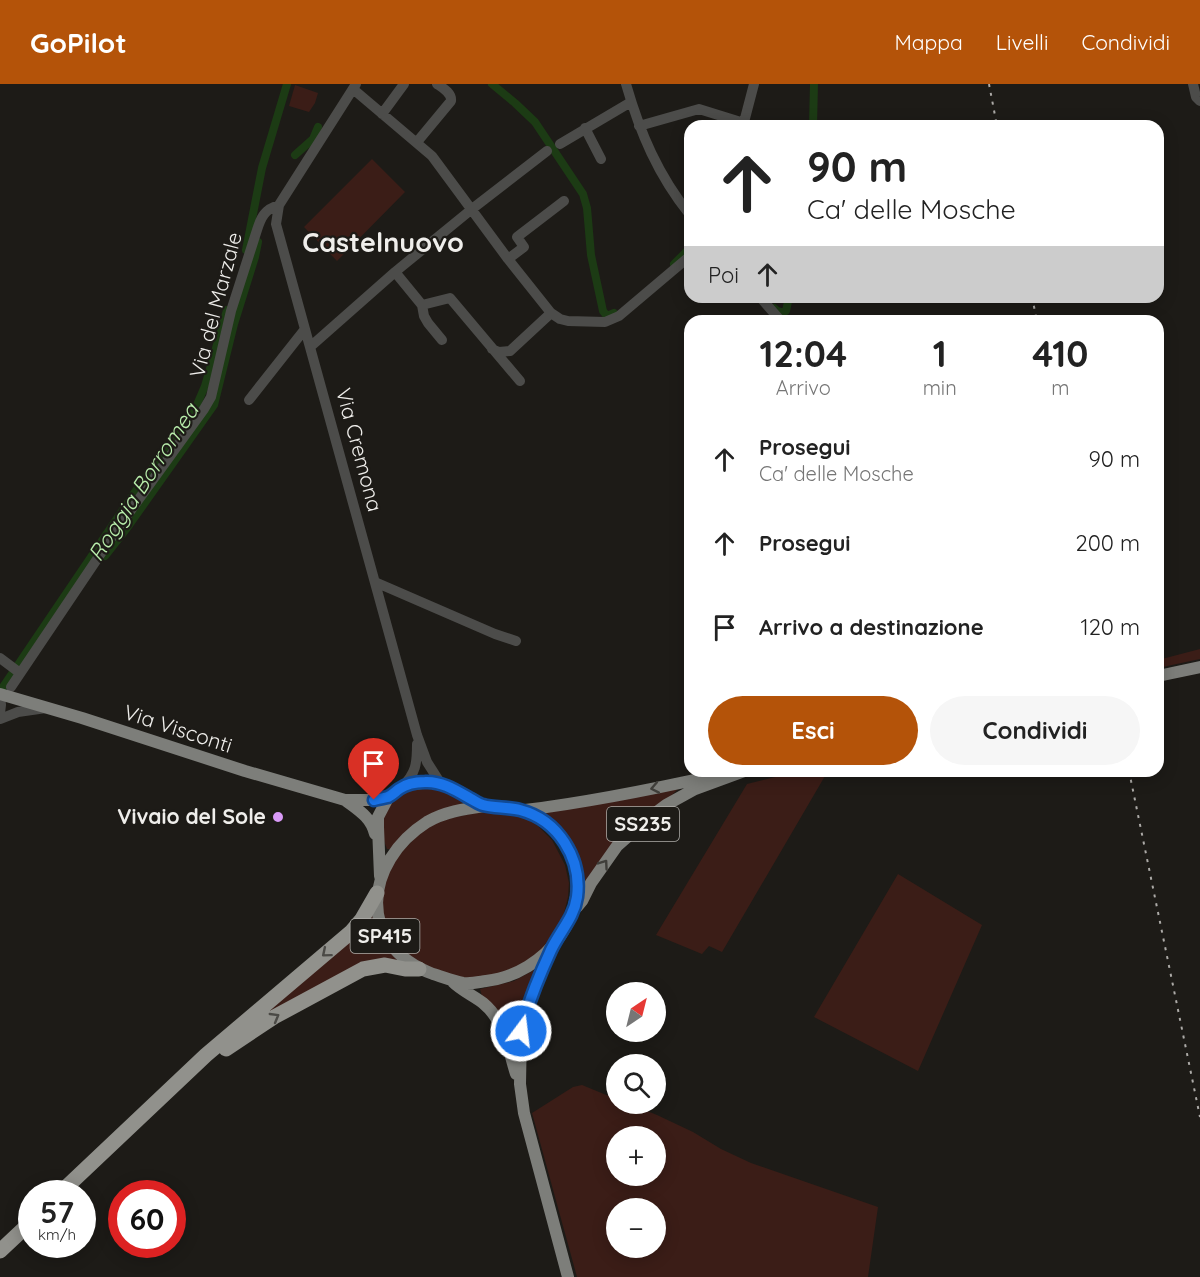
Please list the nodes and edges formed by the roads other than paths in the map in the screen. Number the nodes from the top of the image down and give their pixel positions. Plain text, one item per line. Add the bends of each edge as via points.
1 (405, 84) edge
2 (437, 84) edge
3 (626, 84) edge
4 (754, 84) edge
5 (1193, 84) edge
6 (354, 86) edge
7 (1200, 100) edge
8 (632, 102) junction
9 (382, 114) junction
10 (731, 120) edge
11 (744, 120) edge
12 (639, 126) junction
13 (585, 129) junction
14 (417, 142) junction
15 (560, 144) dead end
16 (547, 151) dead end
17 (601, 159) dead end
18 (564, 201) dead end
19 (279, 205) junction
20 (684, 206) edge
21 (472, 209) junction
22 (508, 259) junction
23 (684, 261) edge
24 (395, 272) junction
25 (765, 303) edge
26 (422, 305) junction
27 (551, 313) junction
28 (776, 315) edge
29 (305, 329) junction
30 (442, 340) dead end
31 (310, 347) junction
32 (492, 349) junction
33 (520, 381) dead end
34 (249, 400) dead end
35 (375, 582) junction
36 (516, 641) dead end
37 (0, 658) edge
38 (1200, 666) edge
39 (16, 670) junction
40 (1164, 675) edge
41 (5, 690) edge
42 (48, 708) junction
43 (0, 713) edge
44 (0, 719) edge
45 (417, 735) junction
46 (706, 777) edge
47 (728, 777) edge
48 (441, 784) junction
49 (402, 787) junction
50 (389, 796) junction
51 (345, 800) junction
52 (484, 806) junction
53 (522, 810) junction
54 (378, 846) junction
55 (379, 886) junction
56 (573, 913) junction
57 (552, 947) junction
58 (418, 969) junction
59 (452, 981) junction
60 (520, 1084) junction
61 (159, 1099) junction
62 (74, 1180) edge
63 (18, 1234) edge
64 (0, 1251) edge
65 (568, 1277) edge

1 - 9 street
2 - 14 street via 450,94 451,100
3 - 8 street
4 - 11 street
5 - 7 street
6 - 9 street
6 - 19 street
8 - 12 street
8 - 13 street
9 - 14 street
10 - 12 street via 699,109
12 - 20 street
13 - 15 street
13 - 17 street
14 - 21 street
16 - 21 street
18 - 22 street via 517,237 524,247
19 - 29 street, Via Cremona via 276,224
19 - 39 street, Via del Marzale via 270,207 256,230 231,311 211,397
21 - 22 street
21 - 24 street
22 - 27 street
23 - 27 street via 619,316 605,322 568,321
24 - 26 street
24 - 31 street
25 - 28 street
26 - 30 street via 428,323
26 - 32 street via 450,298
27 - 32 street via 510,351
29 - 31 street, Via Cremona
29 - 34 street
31 - 35 street, Via Cremona
32 - 33 street
35 - 36 street
35 - 45 street, Via Cremona
37 - 39 street
38 - 40 main road
39 - 41 street, Via del Marzale
41 - 42 main road, Via Visconti
41 - 43 street
42 - 44 street
42 - 51 main road, Via Visconti
45 - 48 street, Via Cremona
45 - 49 street, Via Cremona via 416,765
46 -> 53 main road, SS235 via 567,805
56 -> 47 main road, SS235 via 610,855 631,833 666,805
48 - 49 main road via 423,782
48 - 52 main road
49 - 50 main road
50 - 51 main road
50 - 54 main road via 378,817
51 - 54 main road via 369,819
52 - 53 main road, SP415
52 - 55 main road, SP415 via 450,812 412,833 392,855
53 - 56 main road, SP415 via 553,828 567,846 578,885
54 - 55 main road
55 - 58 main road, SP415 via 378,906 385,935 403,959
55 -> 61 highway, SP415 via 351,932
56 - 57 main road, SP415
57 - 59 main road, SP415 via 511,975 496,980
57 - 60 main road, SP415 via 526,1008 521,1031
58 - 59 main road, SP415
61 -> 58 highway, SP415 via 274,1017 363,969 385,965
59 - 60 main road, SP415 via 494,1014 506,1037
60 - 65 main road, SP415 via 524,1113
61 - 62 highway
63 - 64 highway

